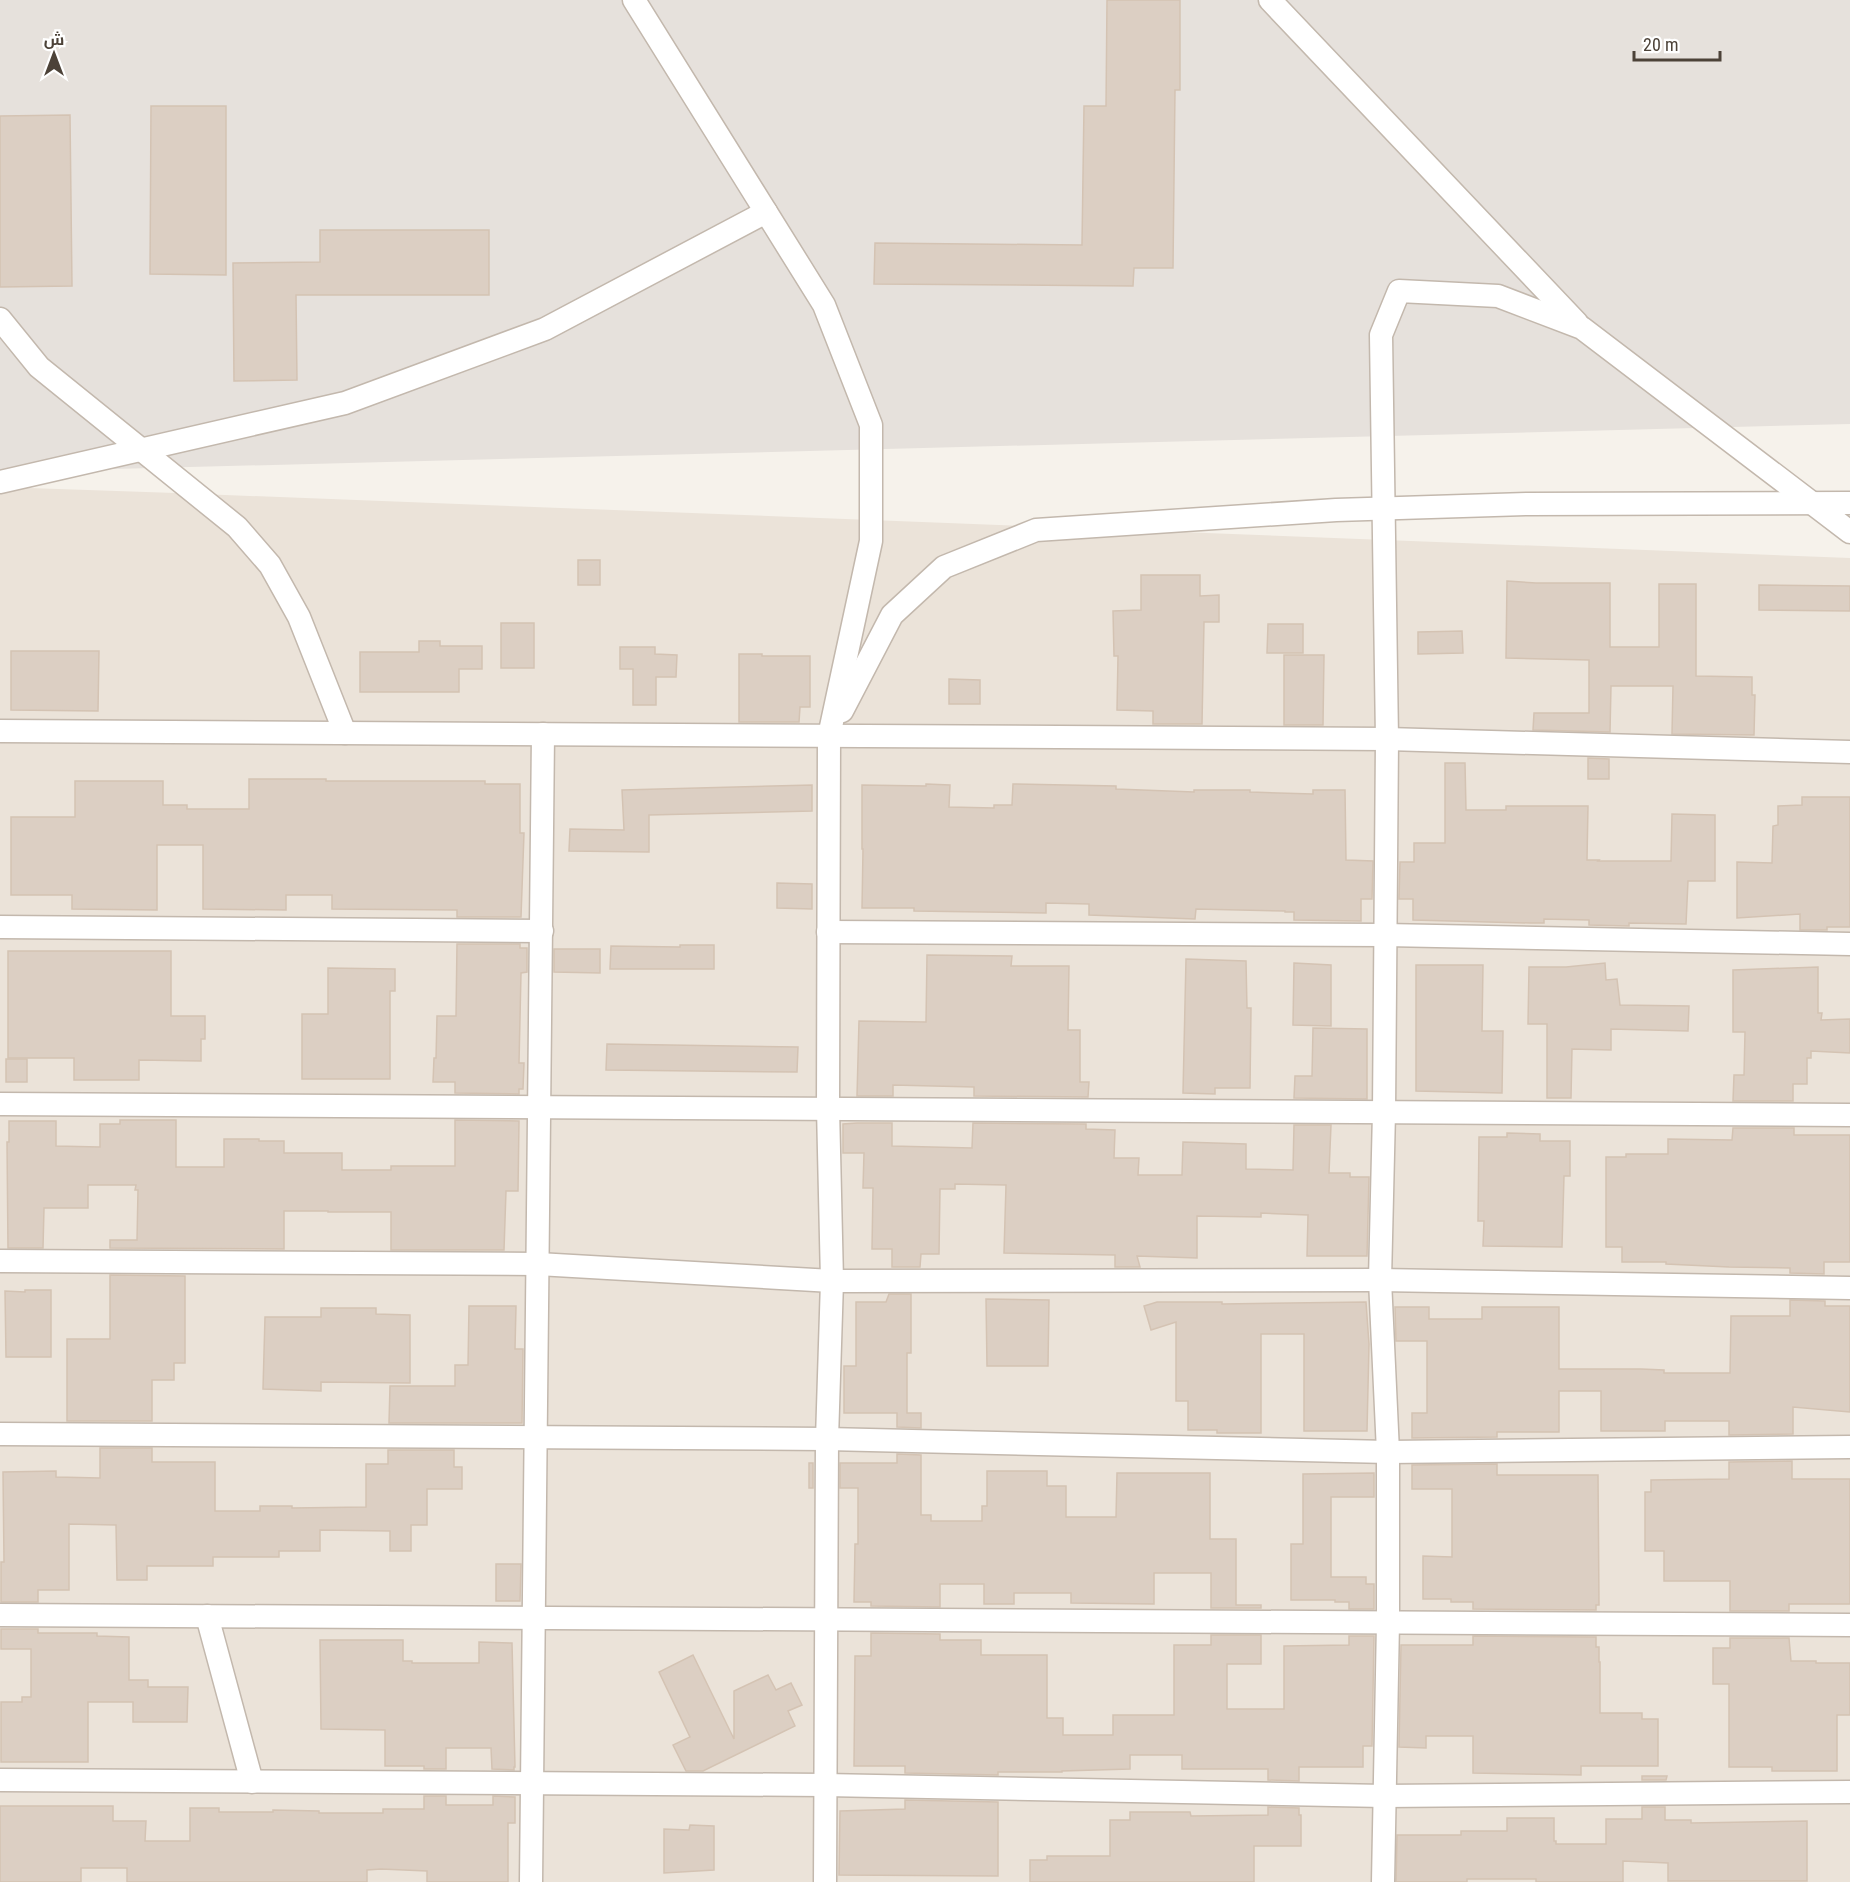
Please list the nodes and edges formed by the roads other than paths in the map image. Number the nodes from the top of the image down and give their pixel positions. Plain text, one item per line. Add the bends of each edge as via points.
1 (634, 0) edge
2 (1270, 0) edge
3 (766, 212) junction
4 (0, 319) edge
5 (1581, 328) junction
6 (143, 450) junction
7 (0, 482) edge
8 (1812, 503) junction
9 (1850, 503) edge
10 (1384, 508) junction
11 (1850, 532) edge
12 (0, 731) edge
13 (345, 733) junction
14 (543, 734) junction
15 (829, 736) junction
16 (1387, 739) junction
17 (1850, 752) edge
18 (0, 927) edge
19 (542, 931) junction
20 (828, 932) junction
21 (1385, 935) junction
22 (1850, 944) edge
23 (0, 1104) edge
24 (540, 1107) junction
25 (828, 1108) junction
26 (1384, 1112) junction
27 (1850, 1114) edge
28 (0, 1261) edge
29 (538, 1264) junction
30 (1380, 1280) junction
31 (832, 1281) junction
32 (1850, 1288) edge
33 (0, 1434) edge
34 (536, 1438) junction
35 (827, 1439) junction
36 (1850, 1447) edge
37 (1388, 1452) junction
38 (0, 1615) edge
39 (207, 1616) junction
40 (534, 1618) junction
41 (826, 1619) junction
42 (1388, 1622) junction
43 (1850, 1625) edge
44 (0, 1780) edge
45 (252, 1782) junction
46 (532, 1783) junction
47 (825, 1785) junction
48 (1850, 1792) edge
49 (1384, 1796) junction
50 (531, 1882) edge
51 (825, 1882) edge
52 (1383, 1882) edge

1 - 3 street
2 - 5 street
3 - 6 street via 545,329 345,403
3 - 15 street via 824,305 871,425 871,541
4 - 6 street via 39,367
5 - 8 street
5 - 10 street via 1498,296 1399,291 1382,335
6 - 7 street
6 - 13 street via 237,527 270,565 299,617
8 - 9 street
8 - 10 street
8 - 11 street
10 - 15 street via 1036,530 944,567 892,615
10 - 16 street
12 - 13 street
13 - 14 street
14 - 15 street
14 - 19 street
15 - 16 street
15 - 20 street
16 - 17 street
16 - 21 street
18 - 19 street
19 - 24 street
20 - 21 street
20 - 25 street
21 - 22 street
21 - 26 street
23 - 24 street
24 - 25 street
24 - 29 street
25 - 26 street
25 - 31 street
26 - 27 street
26 - 30 street
28 - 29 street
29 - 31 street
29 - 34 street
30 - 31 street
30 - 32 street
30 - 37 street
31 - 35 street
33 - 34 street
34 - 35 street
34 - 40 street
35 - 37 street
35 - 41 street
36 - 37 street
37 - 42 street
38 - 39 street
39 - 40 street
39 - 45 street
40 - 41 street
40 - 46 street
41 - 42 street
41 - 47 street
42 - 43 street
42 - 49 street
44 - 45 street
45 - 46 street
46 - 47 street
46 - 50 street
47 - 49 street
47 - 51 street
48 - 49 street
49 - 52 street

